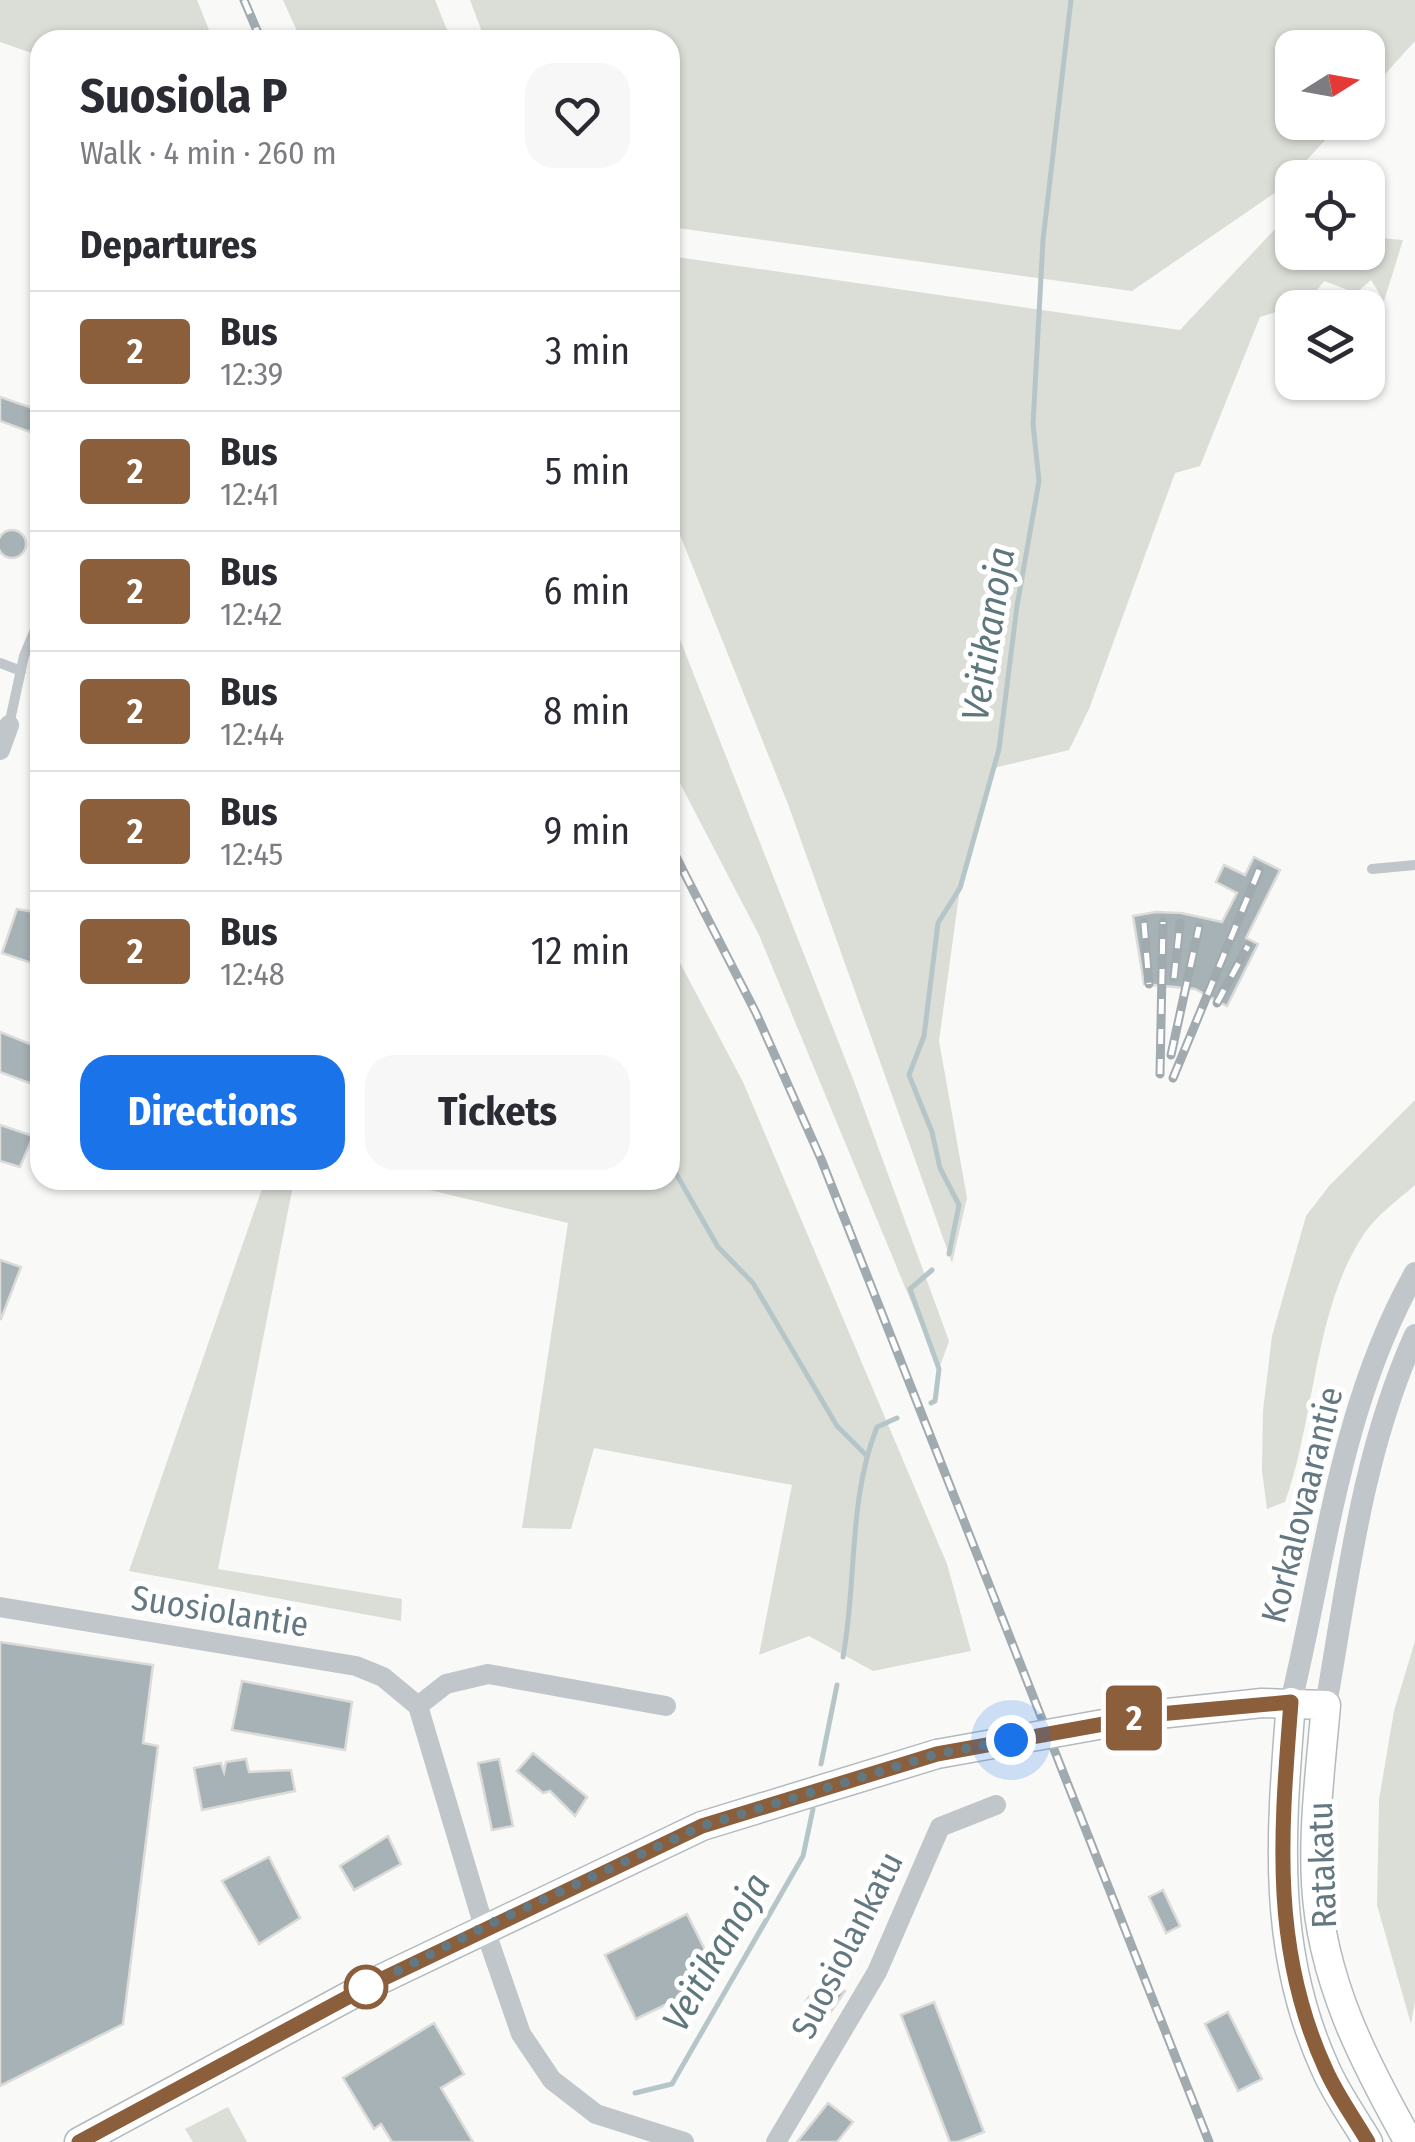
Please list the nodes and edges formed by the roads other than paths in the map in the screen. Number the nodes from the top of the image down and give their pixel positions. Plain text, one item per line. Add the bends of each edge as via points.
1 (30, 646) edge
2 (0, 663) edge
3 (21, 671) junction
4 (9, 725) joint
5 (0, 750) edge
6 (1415, 865) edge
7 (1372, 868) dead end
8 (1415, 1273) edge
9 (1415, 1335) edge
10 (0, 1608) edge
11 (1338, 1630) joint
12 (1291, 1702) junction
13 (1326, 1705) junction
14 (418, 1706) junction
15 (666, 1706) dead end
16 (996, 1805) dead end
17 (484, 1927) junction
18 (79, 2142) edge
19 (684, 2142) edge
20 (776, 2142) edge
21 (1368, 2142) edge
22 (1409, 2142) edge

1 - 3 lane
2 - 3 lane
3 - 4 lane
4 - 5 street
6 - 7 lane
8 - 12 street, Korkalovaarantie via 1346,1442
9 - 11 street, Korkalovaarantie via 1373,1450
10 - 14 street, Suosiolantie via 356,1666
11 - 13 street, Ratakatu
12 - 13 main road
12 - 17 main road, bridge via 1159,1714 937,1754 702,1826
12 - 21 main road, Ratakatu via 1280,1837 1284,1927 1301,2004 1326,2070
13 - 22 main road, Ratakatu via 1316,1828 1324,1943 1361,2056
14 - 15 street via 446,1684 488,1674
14 - 17 street
16 - 20 street, Suosiolankatu via 940,1827 877,1972
17 - 18 main road
17 - 19 street via 521,2034 552,2080 596,2114

